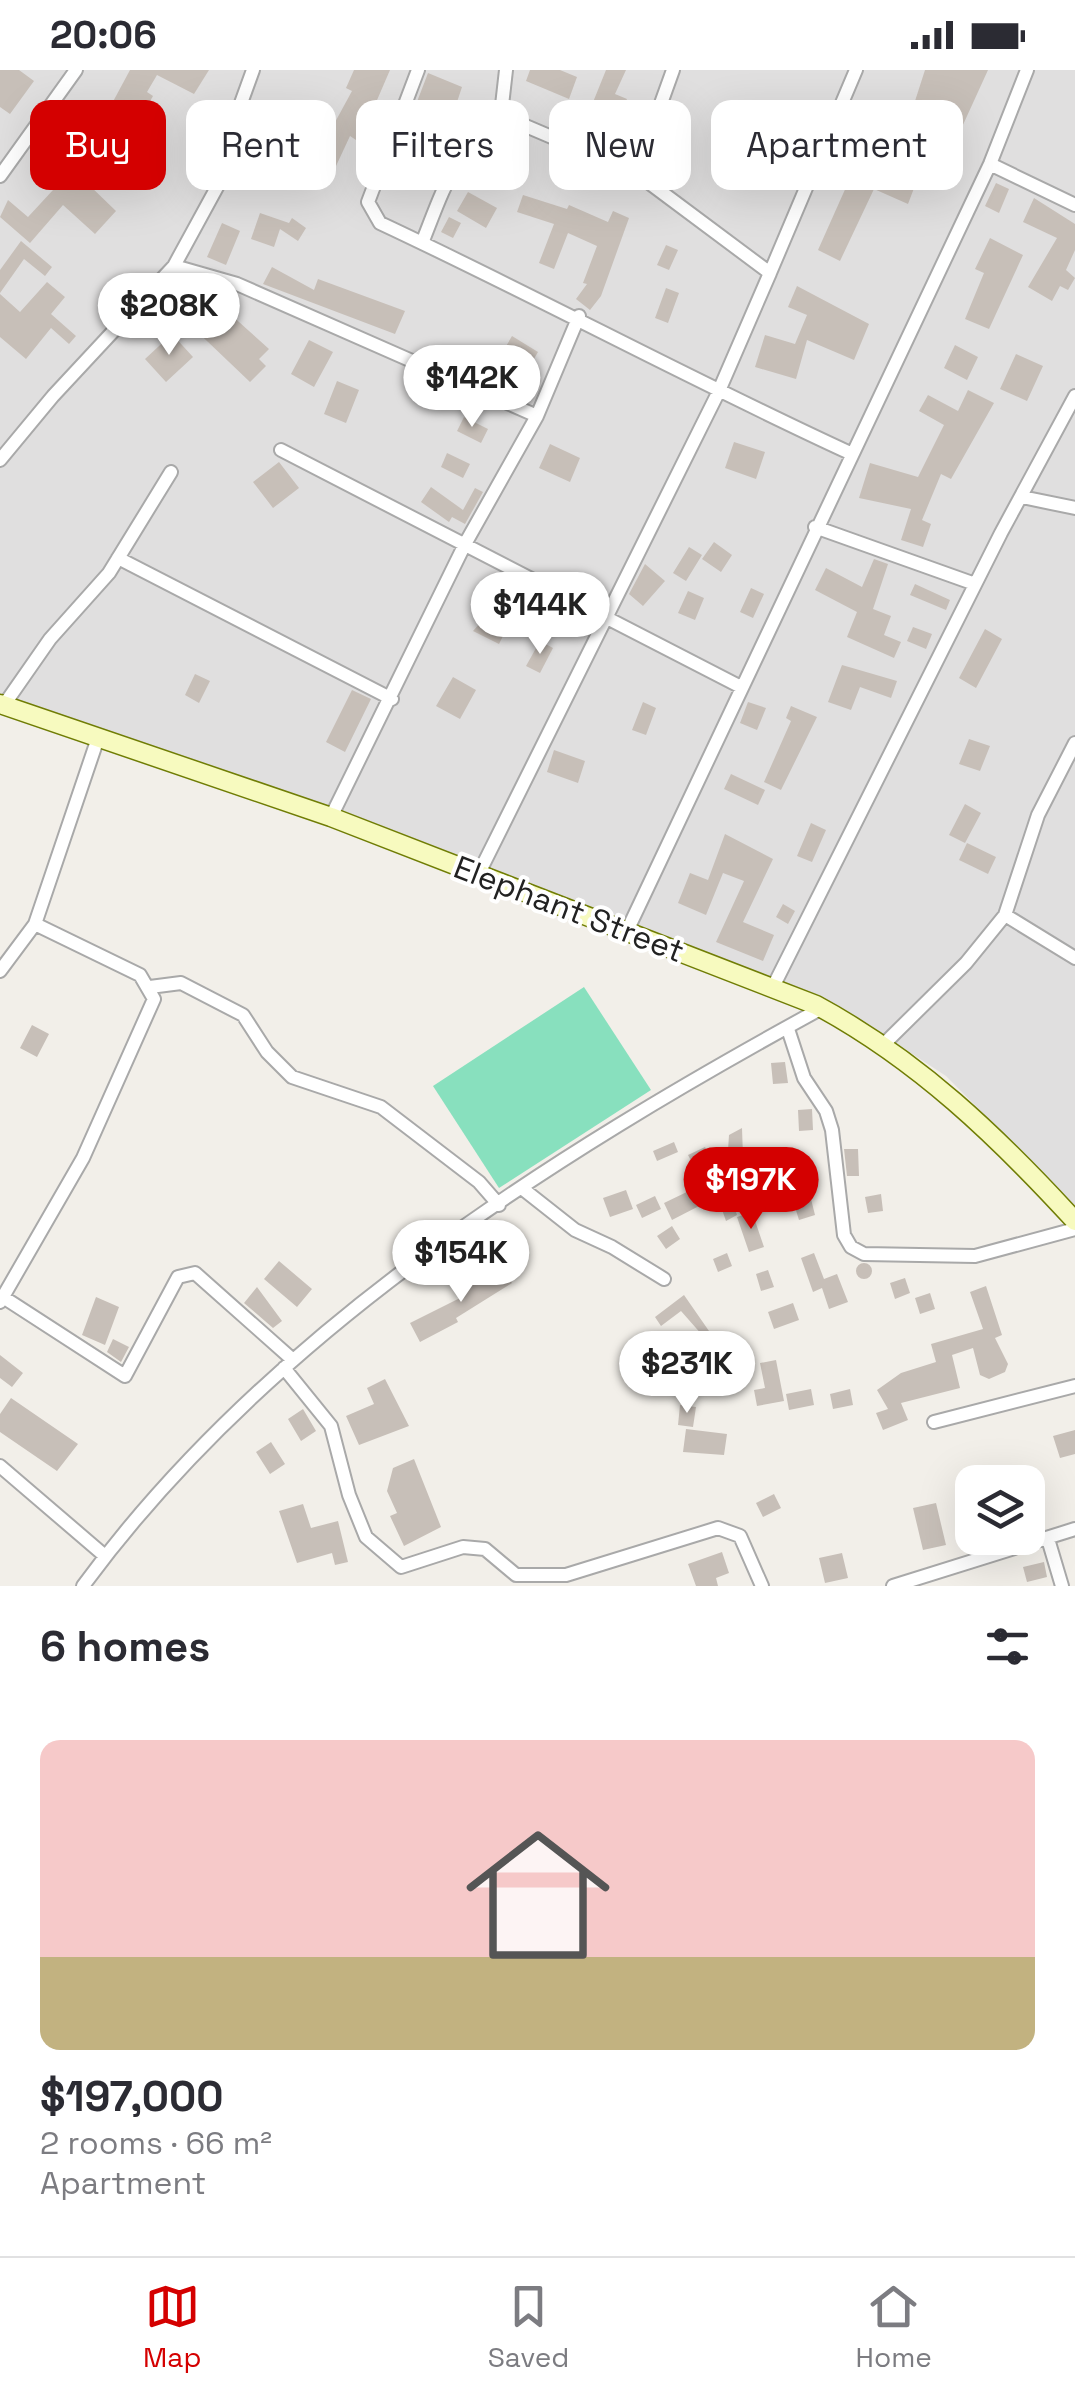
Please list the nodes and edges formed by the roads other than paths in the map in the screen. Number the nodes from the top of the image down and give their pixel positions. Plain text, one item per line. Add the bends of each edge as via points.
1 (76, 70) edge
2 (254, 70) edge
3 (418, 70) edge
4 (506, 70) edge
5 (673, 70) edge
6 (856, 70) edge
7 (1027, 70) edge
8 (503, 100) edge
9 (662, 100) edge
10 (990, 164) junction
11 (0, 176) edge
12 (444, 190) edge
13 (659, 190) edge
14 (1075, 204) edge
15 (422, 243) junction
16 (174, 266) junction
17 (770, 274) junction
18 (579, 316) junction
19 (718, 394) junction
20 (1075, 396) edge
21 (537, 416) junction
22 (281, 450) dead end
23 (850, 453) junction
24 (0, 460) edge
25 (171, 472) dead end
26 (1022, 497) junction
27 (1075, 508) edge
28 (816, 527) junction
29 (465, 544) junction
30 (118, 558) junction
31 (976, 584) junction
32 (603, 618) junction
33 (740, 687) junction
34 (392, 698) junction
35 (2, 705) edge
36 (98, 738) junction
37 (1075, 742) edge
38 (331, 816) junction
39 (480, 873) junction
40 (1005, 915) junction
41 (35, 924) junction
42 (627, 932) junction
43 (1075, 958) edge
44 (0, 971) edge
45 (150, 987) junction
46 (772, 989) junction
47 (822, 1008) junction
48 (788, 1029) junction
49 (883, 1045) junction
50 (524, 1188) junction
51 (499, 1205) junction
52 (1075, 1221) edge
53 (1075, 1229) edge
54 (664, 1279) dead end
55 (2, 1299) edge
56 (288, 1364) junction
57 (1075, 1386) edge
58 (934, 1422) dead end
59 (0, 1466) edge
60 (1075, 1529) edge
61 (1048, 1539) junction
62 (105, 1556) junction
63 (82, 1586) edge
64 (762, 1586) edge
65 (892, 1586) edge
66 (1062, 1586) edge

1 - 11 street
2 - 16 street via 222,178
3 - 15 street via 368,202 380,223
4 - 8 street
5 - 9 street
6 - 17 street
7 - 10 street
10 - 14 street
10 - 23 street
12 - 15 street
13 - 17 street
15 - 18 street
16 - 21 street via 237,284
16 - 24 street
17 - 19 street
18 - 19 street
18 - 21 street
19 - 23 street
19 - 32 street
20 - 26 street
21 - 29 street
22 - 29 street
23 - 28 street
25 - 30 street
26 - 27 street
26 - 31 street
28 - 31 street
28 - 33 street
29 - 32 street
29 - 34 street
30 - 34 street
30 - 35 street
31 - 46 street
32 - 33 street
32 - 39 street
33 - 42 street
34 - 38 street
35 - 36 main road, Elephant Street
36 - 38 main road, Elephant Street
36 - 41 street
37 - 40 street via 1038,815
38 - 39 main road, Elephant Street
39 - 42 main road, Elephant Street
40 - 43 street
40 - 49 street
41 - 44 street
41 - 45 street
42 - 46 main road, Elephant Street
45 - 51 street via 182,983 243,1015 292,1077 381,1107
45 - 55 street via 154,1000 83,1158
46 - 47 main road, Elephant Street
47 - 48 street
47 - 49 main road, Elephant Street
48 - 50 street
48 - 53 street via 832,1130 851,1247 864,1254 975,1256
49 - 52 main road, Elephant Street via 992,1133
50 - 51 street
50 - 54 street via 575,1230
51 - 56 street via 381,1285
55 - 56 street via 126,1376 178,1277 195,1273
56 - 62 street via 205,1441
56 - 64 street via 331,1426 366,1537 401,1567 463,1546 485,1549 516,1575 566,1575 718,1528 740,1536
57 - 58 street
59 - 62 street
60 - 61 street
61 - 65 street
61 - 66 street
62 - 63 street

